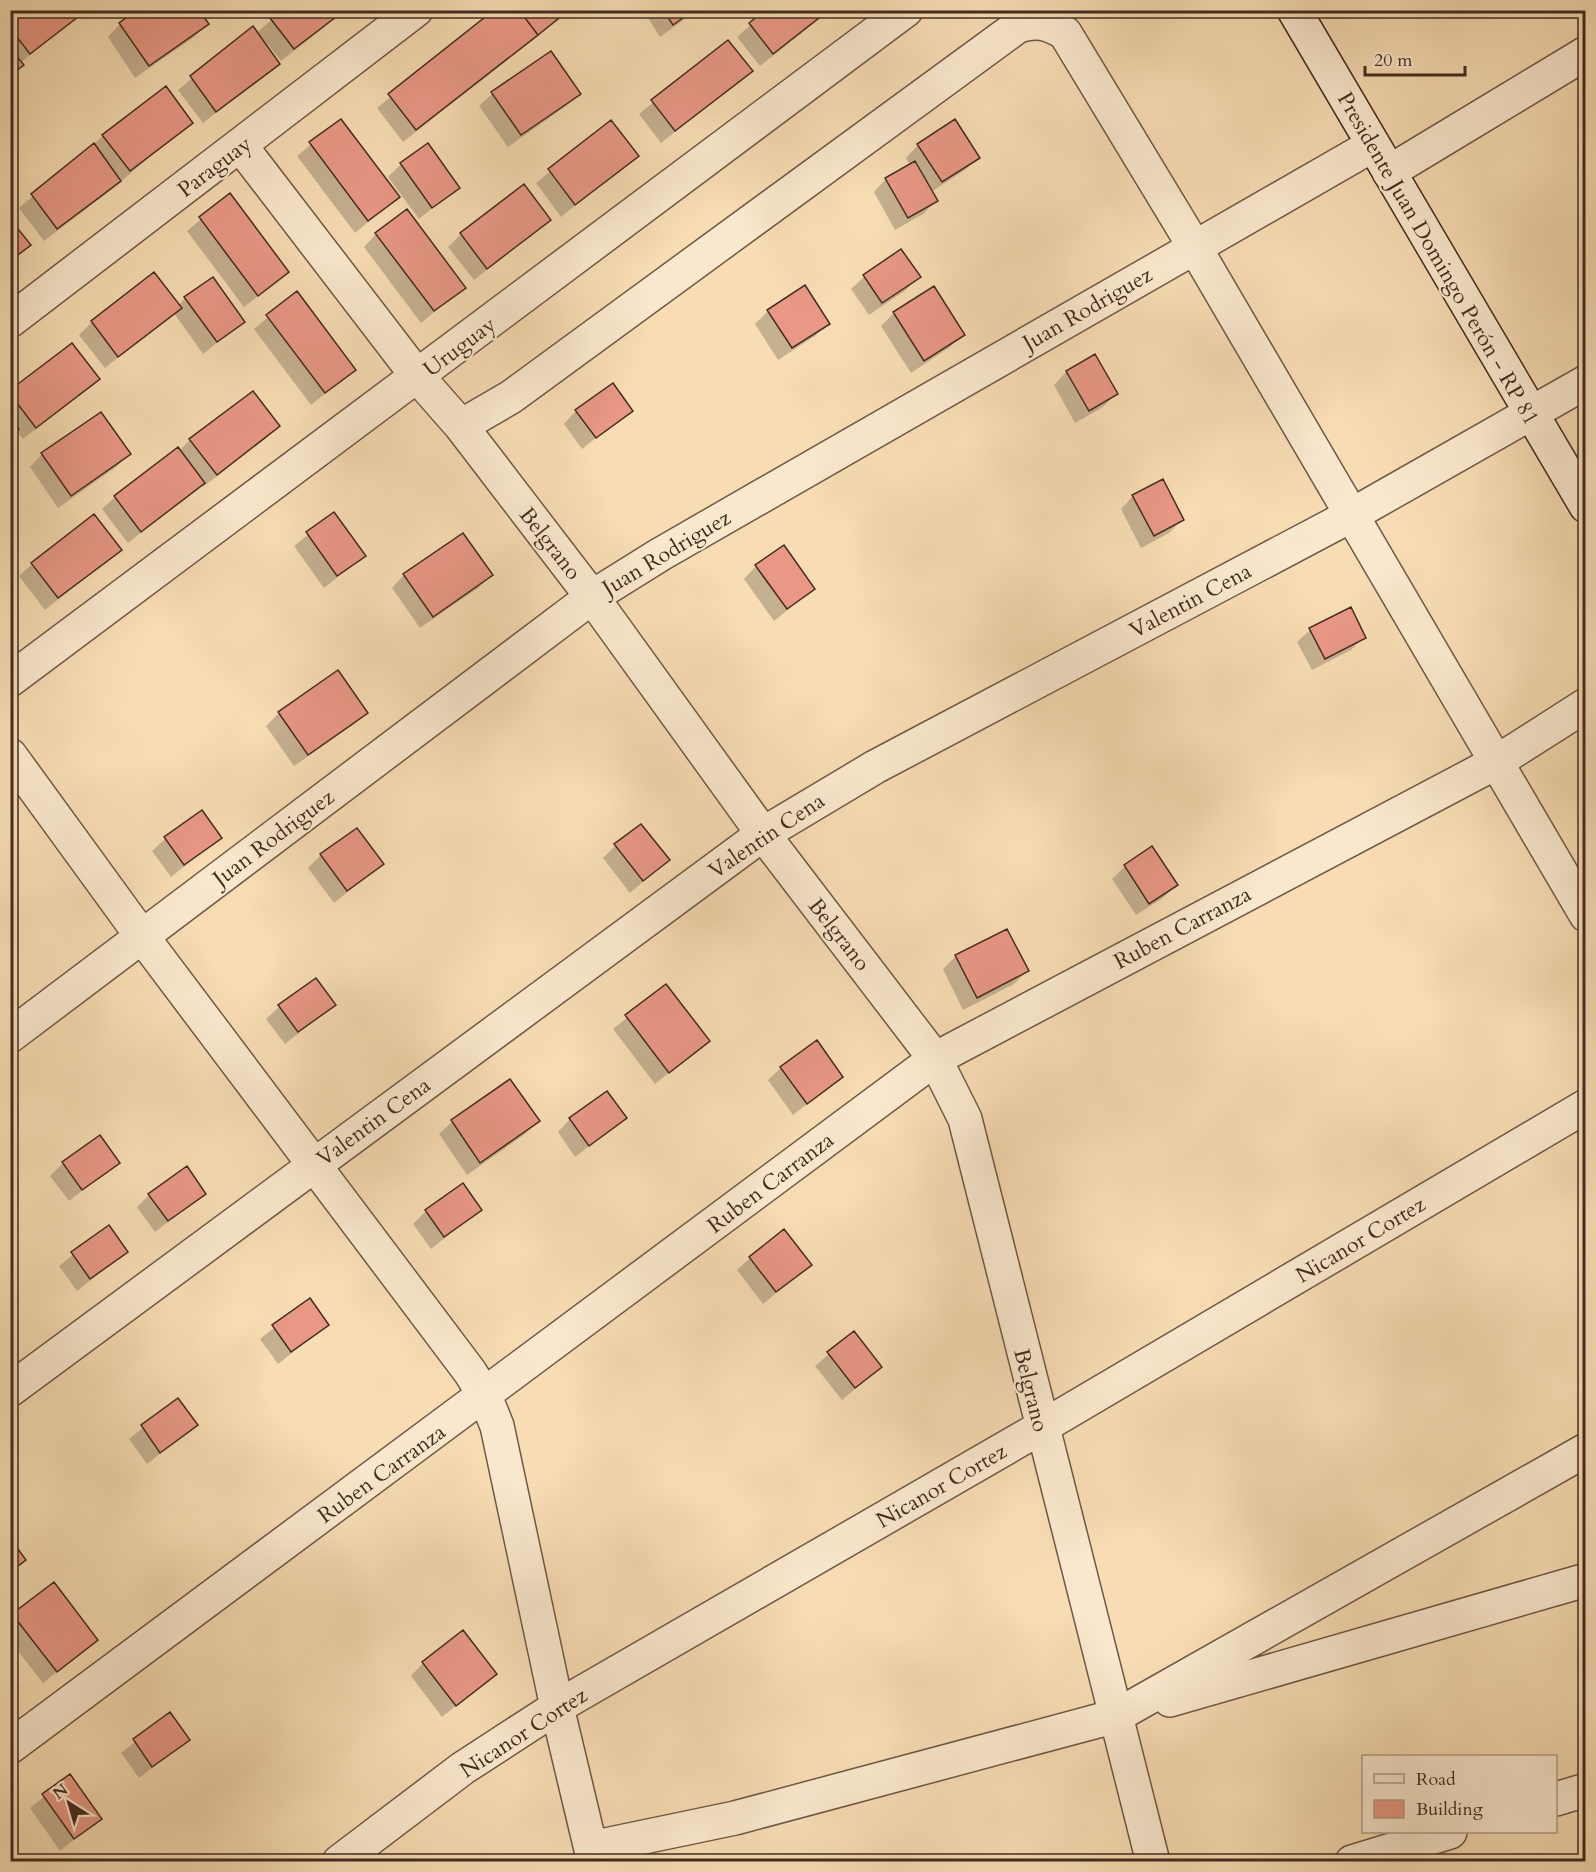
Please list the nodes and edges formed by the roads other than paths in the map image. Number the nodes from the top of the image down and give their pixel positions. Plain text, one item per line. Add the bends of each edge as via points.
1 (416, 10) edge
2 (906, 10) edge
3 (1294, 10) edge
4 (1586, 53) edge
5 (240, 145) junction
6 (1381, 158) junction
7 (1194, 246) junction
8 (10, 321) edge
9 (418, 377) junction
10 (1586, 382) edge
11 (1531, 415) junction
12 (461, 426) junction
13 (1586, 506) edge
14 (1350, 516) junction
15 (592, 597) junction
16 (10, 680) edge
17 (1586, 705) edge
18 (10, 755) edge
19 (1495, 763) junction
20 (763, 834) junction
21 (1586, 915) edge
22 (141, 935) junction
23 (10, 1036) edge
24 (935, 1059) junction
25 (1586, 1106) edge
26 (314, 1165) junction
27 (10, 1390) edge
28 (485, 1396) junction
29 (1042, 1427) junction
30 (1586, 1450) edge
31 (1586, 1580) edge
32 (557, 1707) junction
33 (1116, 1716) junction
34 (10, 1747) edge
35 (1586, 1790) edge
36 (1557, 1799) edge
37 (1447, 1833) edge
38 (592, 1855) edge
39 (339, 1862) edge
40 (1153, 1862) edge
41 (1352, 1862) edge

1 - 5 street, Paraguay
2 - 9 street, Uruguay
3 - 6 street, Presidente Juan Domingo Perón - RP 81
4 - 6 street, Juan Rodriguez
5 - 8 street, Paraguay
5 - 9 street, Belgrano
6 - 7 street, Juan Rodriguez
6 - 11 street, Presidente Juan Domingo Perón - RP 81
7 - 12 street via 1065,33 1049,23 1033,22 1018,26 511,397
7 - 14 street
7 - 15 street, Juan Rodriguez
9 - 12 street, Belgrano
9 - 16 street, Uruguay
10 - 11 street, Valentin Cena
11 - 13 street, Presidente Juan Domingo Perón - RP 81
11 - 14 street, Valentin Cena
12 - 15 street, Belgrano
14 - 19 street
14 - 20 street, Valentin Cena via 885,761
15 - 20 street, Belgrano
15 - 22 street, Juan Rodriguez
17 - 19 street, Ruben Carranza
18 - 22 street
19 - 21 street
19 - 24 street, Ruben Carranza
20 - 24 street, Belgrano
20 - 26 street, Valentin Cena
22 - 23 street, Juan Rodriguez
22 - 26 street
24 - 28 street, Ruben Carranza
24 - 29 street, Belgrano via 964,1119
25 - 29 street, Nicanor Cortez
26 - 27 street, Valentin Cena
26 - 28 street
28 - 32 street via 497,1426
28 - 34 street, Ruben Carranza
29 - 32 street, Nicanor Cortez
29 - 33 street, Belgrano
30 - 33 street
31 - 33 street
32 - 38 street
32 - 39 street, Nicanor Cortez via 463,1768
33 - 38 street
33 - 40 street, Belgrano
35 - 36 street
37 - 41 street

